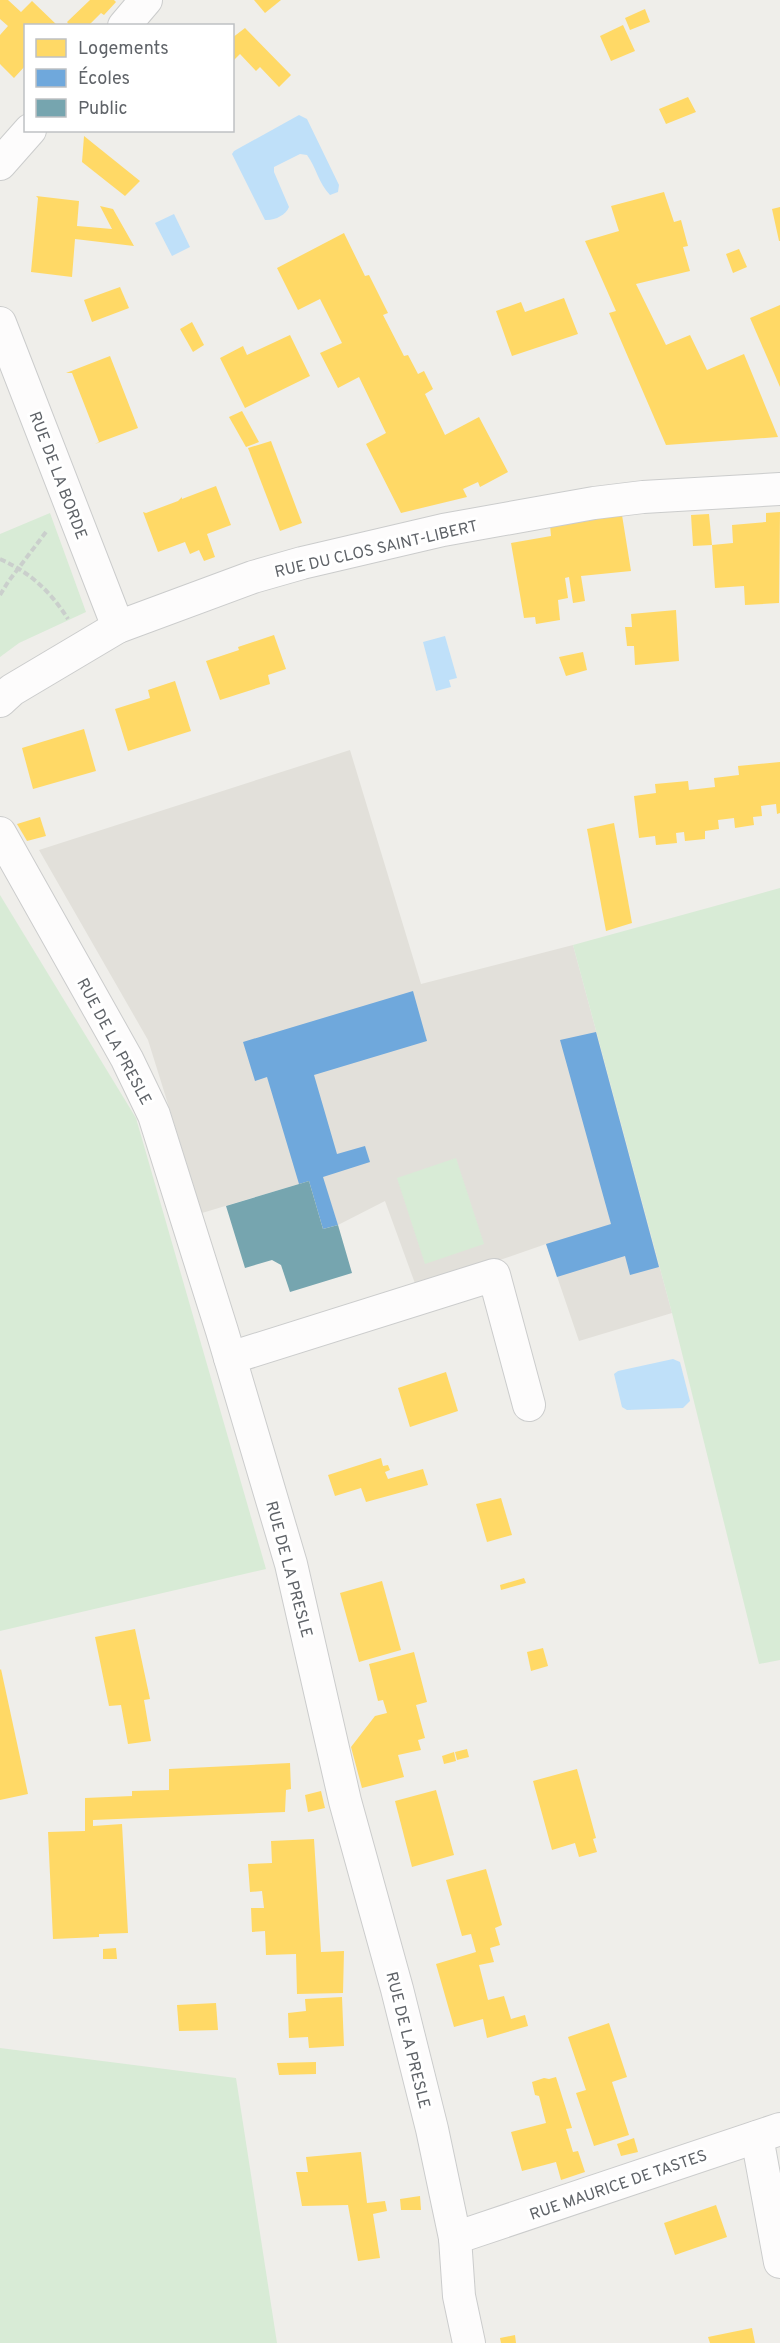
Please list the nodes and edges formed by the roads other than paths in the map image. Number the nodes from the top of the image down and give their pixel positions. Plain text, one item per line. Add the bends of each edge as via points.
1 (146, 0) edge
2 (126, 24) edge
3 (28, 132) edge
4 (0, 164) edge
5 (0, 322) edge
6 (780, 489) edge
7 (118, 627) junction
8 (0, 701) edge
9 (0, 833) edge
10 (230, 1358) junction
11 (529, 1405) dead end
12 (768, 2133) edge
13 (455, 2238) junction
14 (780, 2262) edge
15 (469, 2343) edge

1 - 2 street
3 - 4 street
5 - 7 street, RUE DE LA BORDE
6 - 7 street, RUE DU CLOS SAINT-LIBERT via 643,497 443,530 254,577
7 - 8 street, RUE DU CLOS SAINT-LIBERT
9 - 10 street, RUE DE LA PRESLE via 128,1059 154,1115
10 - 11 street via 494,1275
10 - 13 street, RUE DE LA PRESLE via 291,1564 345,1801 408,2032
12 - 13 street, RUE MAURICE DE TASTES
12 - 14 street
13 - 15 street, RUE DE LA PRESLE via 459,2296

